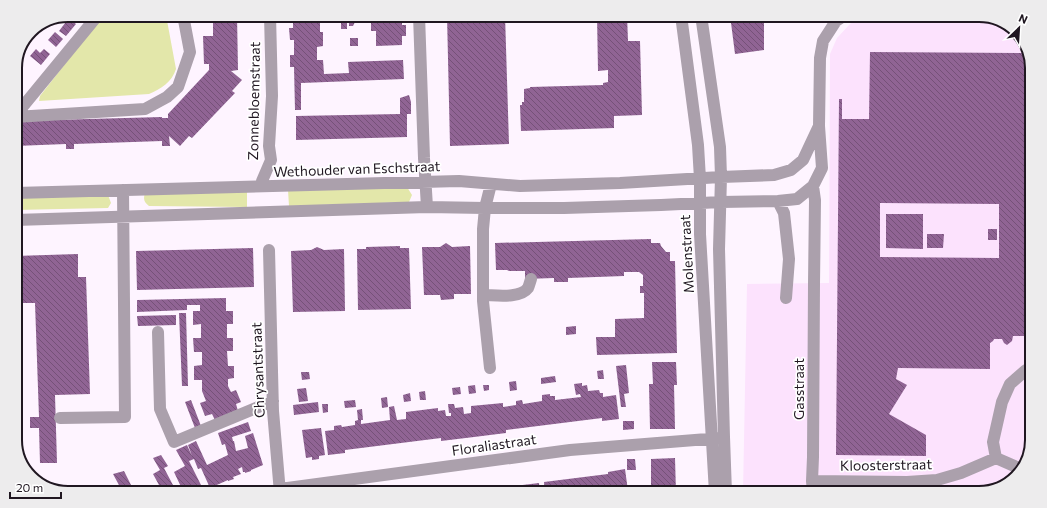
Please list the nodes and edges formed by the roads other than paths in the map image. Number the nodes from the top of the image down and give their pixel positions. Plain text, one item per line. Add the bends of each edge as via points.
1 (92, 22) edge
2 (184, 22) edge
3 (270, 22) edge
4 (419, 22) edge
5 (682, 22) edge
6 (702, 22) edge
7 (835, 22) edge
8 (22, 108) edge
9 (22, 117) edge
10 (819, 126) junction
11 (721, 177) junction
12 (700, 179) junction
13 (425, 182) junction
14 (491, 184) junction
15 (262, 186) junction
16 (813, 186) junction
17 (123, 190) junction
18 (22, 193) edge
19 (778, 201) junction
20 (721, 202) junction
21 (700, 203) junction
22 (427, 207) junction
23 (485, 208) junction
24 (123, 216) junction
25 (22, 220) edge
26 (269, 250) dead end
27 (531, 279) dead end
28 (483, 295) junction
29 (786, 298) dead end
30 (158, 332) dead end
31 (490, 368) dead end
32 (1025, 371) edge
33 (273, 402) junction
34 (60, 418) dead end
35 (718, 438) junction
36 (996, 458) junction
37 (1016, 467) edge
38 (812, 481) junction
39 (277, 486) edge
40 (319, 486) edge
41 (715, 486) edge
42 (725, 486) edge
43 (812, 486) edge

1 - 8 street
2 - 9 street via 190,52 178,87 167,97 145,109
3 - 15 street, Zonnebloemstraat via 271,160
4 - 13 street
5 - 12 street, Molenstraat
6 - 11 street, Molenstraat via 720,147
7 - 10 street via 823,41 820,58
10 - 11 street via 803,160 791,170 774,176
10 - 16 street via 822,168
11 - 12 street
11 - 20 street, Molenstraat
12 - 14 street, Wethouder van Eschstraat via 520,186
12 - 21 street, Molenstraat
13 - 14 street, Wethouder van Eschstraat via 459,181
13 - 15 street, Wethouder van Eschstraat
13 - 22 street
14 - 23 street
15 - 17 street, Wethouder van Eschstraat
16 - 19 street via 797,199
16 - 38 street, Gasstraat via 816,200
17 - 18 street, Wethouder van Eschstraat
17 - 24 street
19 - 20 street
19 - 29 street via 784,213 789,259
20 - 21 street
20 - 35 street, Molenstraat
21 - 23 street
21 - 35 street, Molenstraat via 700,234
22 - 23 street
22 - 24 street
23 - 28 street
24 - 25 street
24 - 34 street via 125,417
26 - 33 street, Chrysantstraat
27 - 28 street via 528,289 514,296
28 - 31 street
30 - 33 street via 160,409 174,442
32 - 36 street via 1010,384 1002,402 993,442
33 - 39 street, Chrysantstraat
35 - 40 street, Floraliastraat via 570,450
35 - 41 street, Molenstraat
35 - 42 street, Molenstraat
36 - 37 street
36 - 38 street, Kloosterstraat via 937,480
38 - 43 street, Gasstraat

